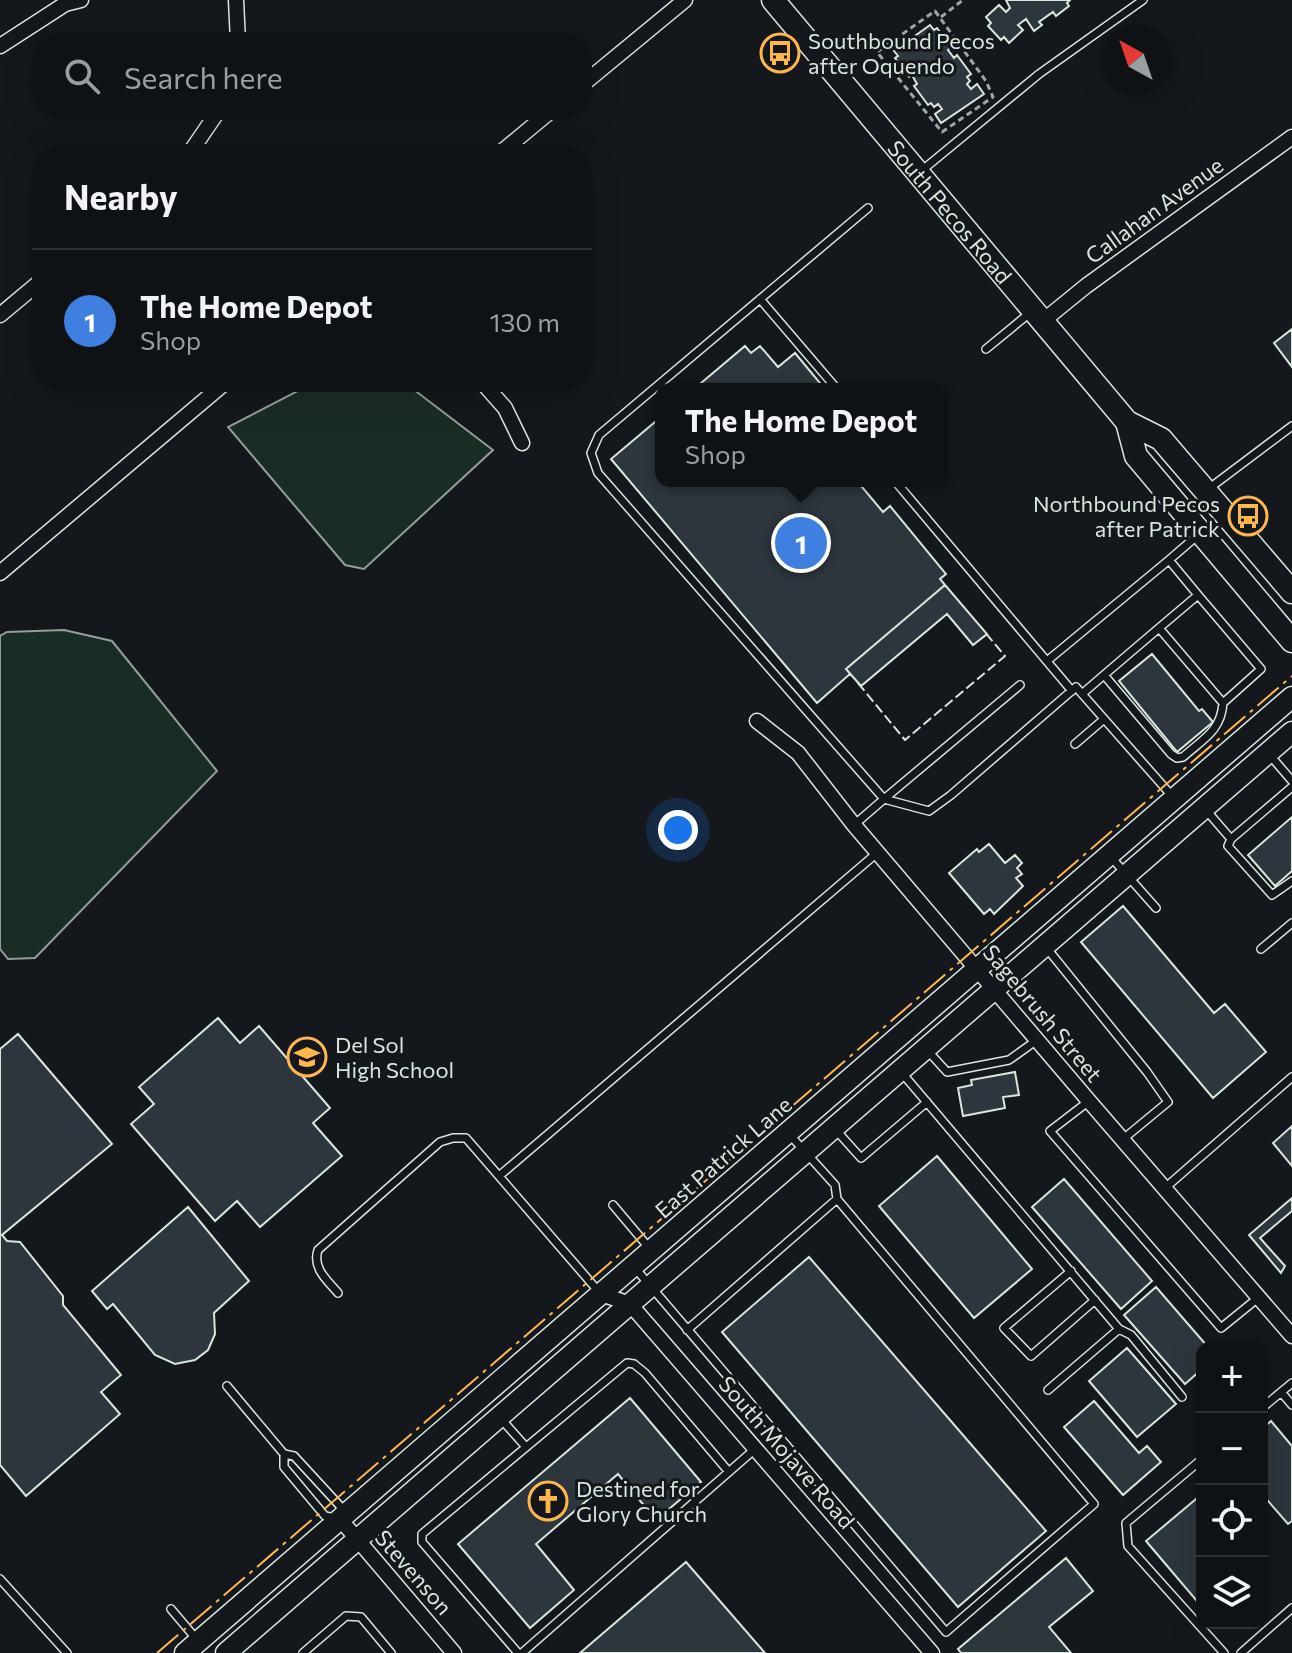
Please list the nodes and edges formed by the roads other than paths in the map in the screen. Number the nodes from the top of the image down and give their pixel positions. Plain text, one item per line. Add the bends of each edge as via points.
1 (81, 0) edge
2 (236, 0) edge
3 (685, 0) edge
4 (773, 0) edge
5 (1143, 0) edge
6 (238, 32) edge
7 (0, 46) edge
8 (592, 77) edge
9 (212, 120) edge
10 (540, 120) edge
11 (1292, 137) edge
12 (196, 144) edge
13 (511, 144) edge
14 (919, 173) junction
15 (868, 208) dead end
16 (32, 288) edge
17 (760, 299) junction
18 (0, 315) edge
19 (1038, 315) junction
20 (986, 349) dead end
21 (661, 383) edge
22 (832, 383) edge
23 (655, 388) edge
24 (214, 392) edge
25 (491, 392) edge
26 (1127, 422) junction
27 (1292, 426) edge
28 (522, 443) dead end
29 (900, 487) edge
30 (1206, 491) junction
31 (1201, 533) junction
32 (1169, 560) junction
33 (0, 573) edge
34 (1292, 592) edge
35 (1198, 595) junction
36 (1159, 628) junction
37 (1292, 641) edge
38 (1047, 661) junction
39 (1104, 675) junction
40 (1020, 685) dead end
41 (1072, 691) junction
42 (1082, 694) junction
43 (1292, 697) edge
44 (1223, 703) junction
45 (1103, 720) junction
46 (757, 721) dead end
47 (1292, 732) edge
48 (1075, 744) dead end
49 (1268, 753) junction
50 (1291, 778) edge
51 (884, 799) junction
52 (1174, 799) junction
53 (1204, 807) junction
54 (854, 825) junction
55 (1231, 839) junction
56 (878, 852) junction
57 (1109, 855) junction
58 (1126, 875) junction
59 (1292, 881) edge
60 (1156, 908) dead end
61 (1292, 923) edge
62 (1044, 945) junction
63 (1261, 949) dead end
64 (978, 969) junction
65 (994, 988) junction
66 (1037, 1039) junction
67 (925, 1048) junction
68 (900, 1070) junction
69 (1292, 1077) edge
70 (1089, 1101) junction
71 (927, 1102) junction
72 (834, 1128) junction
73 (788, 1133) junction
74 (1122, 1140) junction
75 (805, 1152) junction
76 (499, 1176) junction
77 (1165, 1188) junction
78 (837, 1199) junction
79 (613, 1205) dead end
80 (652, 1251) junction
81 (634, 1266) junction
82 (1071, 1271) junction
83 (651, 1286) junction
84 (338, 1293) dead end
85 (601, 1294) junction
86 (1260, 1297) junction
87 (1095, 1300) junction
88 (630, 1304) junction
89 (1119, 1329) junction
90 (687, 1330) junction
91 (1292, 1336) edge
92 (1292, 1383) edge
93 (227, 1386) dead end
94 (1048, 1390) dead end
95 (1281, 1392) junction
96 (1182, 1397) dead end
97 (1268, 1403) edge
98 (1292, 1405) edge
99 (499, 1418) junction
100 (526, 1447) junction
101 (756, 1449) junction
102 (284, 1454) junction
103 (1196, 1464) edge
104 (729, 1472) junction
105 (340, 1519) junction
106 (357, 1540) junction
107 (0, 1579) edge
108 (1292, 1608) edge
109 (171, 1609) dead end
110 (192, 1647) edge
111 (67, 1653) edge
112 (226, 1653) edge
113 (303, 1653) edge
114 (391, 1653) edge
115 (454, 1653) edge
116 (520, 1653) edge
117 (932, 1653) edge
118 (1224, 1653) edge
119 (1241, 1653) edge

1 - 7 street via 65,4
2 - 6 street
3 - 8 street
4 - 14 main road, South Pecos Road
5 - 14 lane via 1039,74
9 - 12 street
10 - 13 street
11 - 19 street, Callahan Avenue
14 - 19 main road, South Pecos Road
15 - 17 lane
16 - 18 street
17 - 21 lane
17 - 22 lane
19 - 20 lane
19 - 26 main road, South Pecos Road
23 - 51 lane via 599,435 591,453 598,473
24 - 33 street
25 - 28 street
26 - 30 main road, South Pecos Road via 1161,439
26 - 31 main road, South Pecos Road via 1136,456
27 - 30 lane
29 - 38 lane
30 - 34 main road, South Pecos Road
31 - 32 lane
31 - 37 main road, South Pecos Road
32 - 35 lane
32 - 38 lane
35 - 36 lane
35 - 44 lane via 1261,669
36 - 39 lane
36 - 44 lane
38 - 41 lane
39 - 42 lane
39 - 44 lane via 1177,758 1218,726
40 - 51 lane
41 - 42 lane via 1076,687
41 - 51 lane via 929,811
42 - 45 lane
43 - 52 main road, East Patrick Lane
45 - 48 lane
45 - 52 lane
46 - 54 street, Sagebrush Street via 798,753
47 - 49 main road
49 - 50 lane
49 - 53 main road
50 - 55 lane
51 - 54 lane
52 - 57 main road, East Patrick Lane
53 - 55 lane
53 - 58 main road
54 - 56 street, Sagebrush Street
55 - 59 lane via 1228,846 1272,895
56 - 64 street, Sagebrush Street
56 - 76 lane
57 - 58 lane
57 - 64 main road, East Patrick Lane
58 - 60 lane
58 - 62 main road
61 - 63 lane
62 - 65 main road
62 - 74 lane via 1168,1102
64 - 65 street, Sagebrush Street
64 - 73 main road, East Patrick Lane
65 - 66 street, Sagebrush Street
65 - 67 main road
66 - 67 lane via 1009,1060 947,1072
66 - 70 street, Sagebrush Street
67 - 68 main road
68 - 71 lane
68 - 72 main road
69 - 77 lane
70 - 74 street, Sagebrush Street
70 - 86 lane via 1050,1131 1221,1328
71 - 72 lane via 861,1158
71 - 82 lane
72 - 75 main road
73 - 75 lane
73 - 80 main road, East Patrick Lane
74 - 77 street, Sagebrush Street
75 - 78 lane via 835,1185
75 - 83 main road
76 - 84 lane via 466,1138 440,1142 318,1250 319,1270
76 - 85 lane
77 - 86 street, Sagebrush Street
78 - 90 lane
78 - 90 lane via 1094,1504 946,1632
79 - 80 lane
80 - 81 main road, East Patrick Lane
81 - 83 lane
81 - 85 main road, East Patrick Lane
82 - 87 lane
82 - 87 lane via 1004,1328 1031,1356
83 - 88 main road
83 - 90 lane
85 - 88 street, South Mojave Road
85 - 105 main road, East Patrick Lane
86 - 91 street, Sagebrush Street
87 - 89 lane
88 - 99 main road
88 - 101 street, South Mojave Road
89 - 94 lane
89 - 96 lane via 1131,1335
92 - 95 lane
93 - 102 lane
95 - 97 lane
95 - 98 lane
99 - 100 lane
99 - 106 main road
100 - 104 lane via 627,1363 645,1373
100 - 116 lane via 422,1534 422,1542
101 - 104 lane
101 - 117 street, South Mojave Road
102 - 105 lane via 294,1456 340,1506
102 - 105 lane via 284,1467 325,1516
103 - 118 lane via 1126,1523 1128,1546
104 - 116 lane
105 - 106 street, Stevenson
105 - 110 main road, East Patrick Lane
106 - 112 main road
106 - 115 street, Stevenson
107 - 111 lane
108 - 119 lane
109 - 110 lane
113 - 114 lane via 346,1616 361,1617

